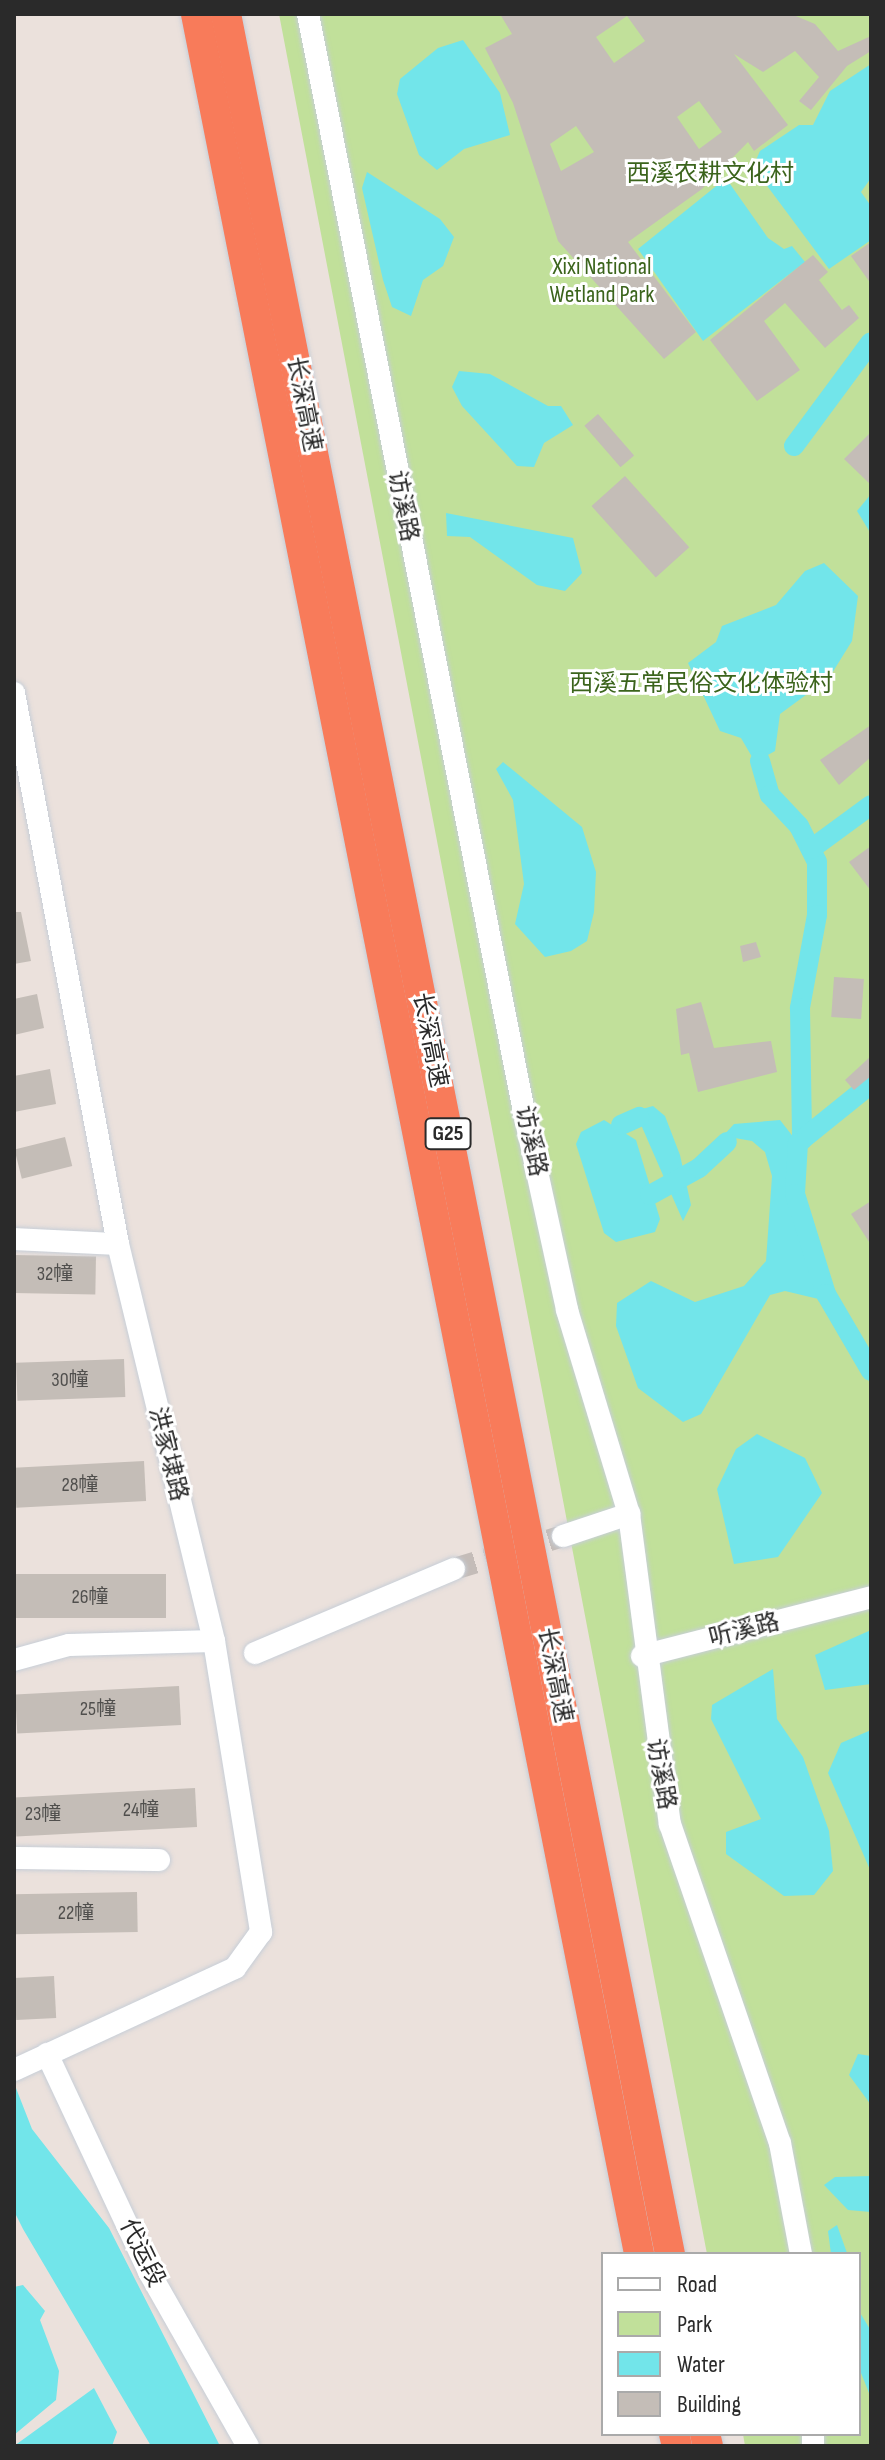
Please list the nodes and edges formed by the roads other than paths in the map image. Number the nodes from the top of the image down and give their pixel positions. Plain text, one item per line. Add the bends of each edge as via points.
1 (196, 14) edge
2 (226, 14) edge
3 (308, 14) edge
4 (14, 693) edge
5 (14, 1239) edge
6 (118, 1244) junction
7 (629, 1514) junction
8 (563, 1536) tunnel mouth
9 (454, 1569) tunnel mouth
10 (871, 1597) edge
11 (214, 1641) junction
12 (255, 1653) dead end
13 (642, 1656) junction
14 (14, 1660) edge
15 (14, 1858) edge
16 (159, 1860) dead end
17 (30, 2063) edge
18 (639, 2252) edge
19 (670, 2252) edge
20 (801, 2252) edge
21 (248, 2446) edge

1 - 18 highway, 长深高速 / G25
2 - 19 highway, 长深高速 / G25
3 - 7 street, 访溪路 via 530,1142 567,1310
4 - 6 street, 洪家埭路
5 - 6 street
6 - 11 street, 洪家埭路
7 - 8 street
7 - 13 street, 访溪路
9 - 12 street
10 - 13 street, 听溪路
11 - 14 street via 69,1645
11 - 17 street, 洪家埭路 via 261,1932 235,1968
13 - 20 street, 访溪路 via 670,1824 780,2143
15 - 16 street
17 - 21 street, 代运段

